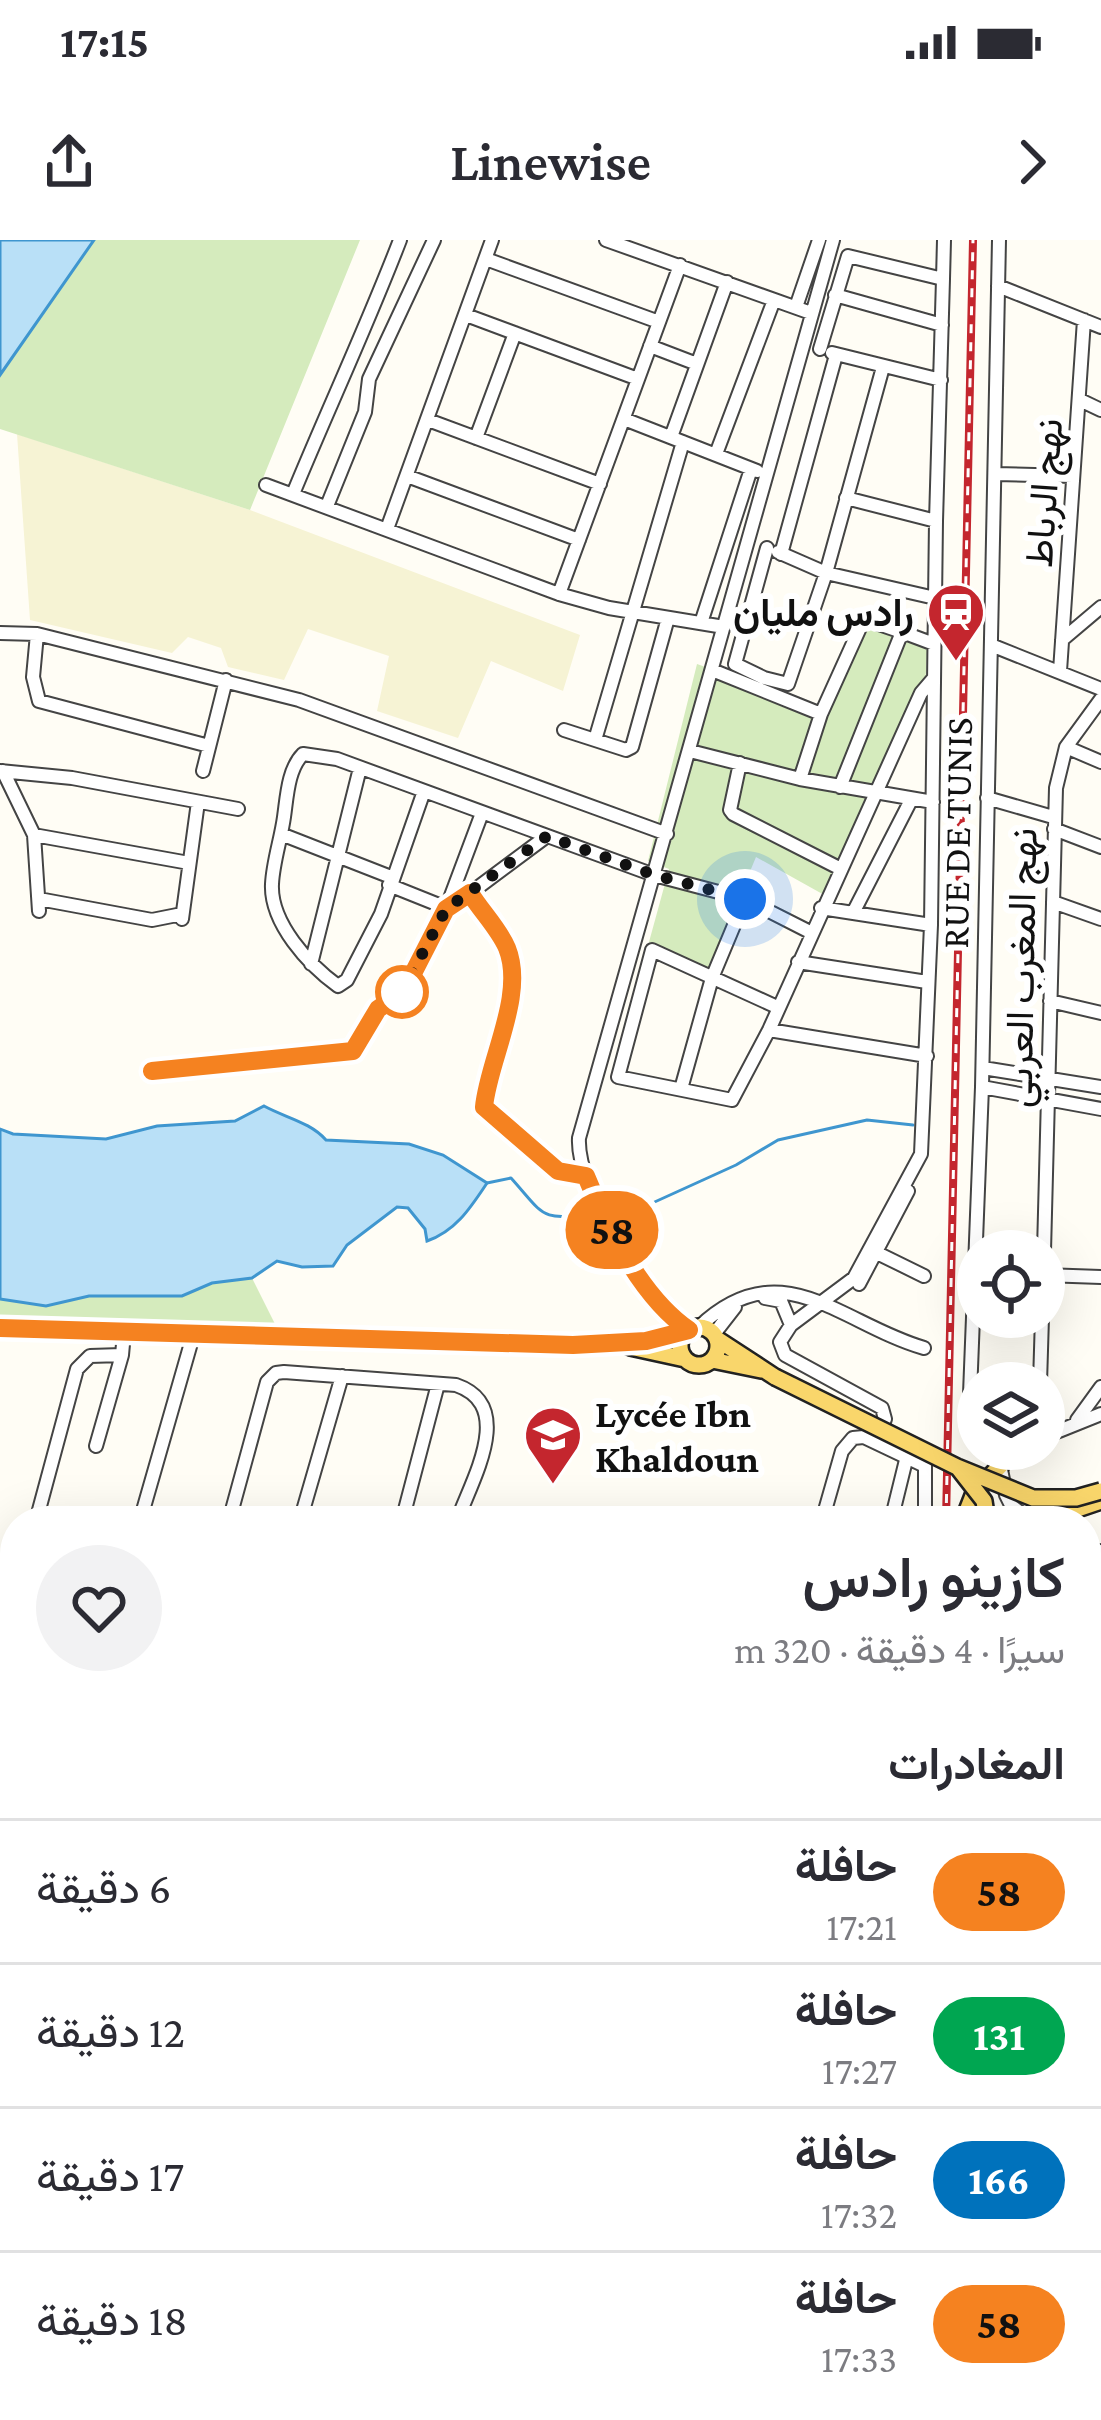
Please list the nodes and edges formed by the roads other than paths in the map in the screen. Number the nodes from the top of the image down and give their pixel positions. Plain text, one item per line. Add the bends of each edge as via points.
1 (400, 240) edge
2 (434, 240) edge
3 (492, 240) edge
4 (609, 240) edge
5 (828, 240) edge
6 (944, 240) edge
7 (999, 240) edge
8 (486, 259) junction
9 (680, 266) junction
10 (943, 278) junction
11 (727, 282) junction
12 (998, 286) junction
13 (835, 295) junction
14 (774, 300) junction
15 (375, 304) junction
16 (796, 307) junction
17 (811, 313) junction
18 (399, 314) junction
19 (466, 315) junction
20 (1084, 320) junction
21 (659, 322) junction
22 (943, 325) junction
23 (1101, 327) edge
24 (515, 333) junction
25 (802, 344) junction
26 (650, 346) junction
27 (820, 349) junction
28 (836, 355) junction
29 (697, 364) junction
30 (883, 368) junction
31 (638, 380) junction
32 (941, 380) junction
33 (339, 382) junction
34 (366, 391) junction
35 (1080, 400) junction
36 (1101, 410) edge
37 (624, 419) junction
38 (428, 420) junction
39 (476, 438) junction
40 (677, 440) junction
41 (716, 454) junction
42 (751, 469) junction
43 (766, 474) junction
44 (995, 474) junction
45 (407, 476) junction
46 (1072, 476) junction
47 (600, 484) junction
48 (266, 485) dead end
49 (293, 494) junction
50 (846, 498) junction
51 (327, 506) junction
52 (936, 521) junction
53 (387, 529) junction
54 (579, 540) junction
55 (749, 541) junction
56 (767, 548) junction
57 (781, 554) junction
58 (826, 573) junction
59 (559, 594) junction
60 (935, 598) junction
61 (1101, 607) edge
62 (631, 611) junction
63 (668, 618) junction
64 (701, 623) junction
65 (724, 628) junction
66 (902, 632) junction
67 (0, 634) edge
68 (37, 634) junction
69 (1062, 640) junction
70 (934, 644) junction
71 (991, 645) junction
72 (712, 670) junction
73 (1060, 671) junction
74 (933, 679) junction
75 (226, 680) junction
76 (1101, 689) edge
77 (1101, 699) edge
78 (821, 714) junction
79 (564, 730) dead end
80 (595, 740) junction
81 (209, 746) junction
82 (1066, 747) junction
83 (689, 751) junction
84 (1101, 762) edge
85 (740, 763) junction
86 (360, 768) junction
87 (2, 771) edge
88 (203, 771) dead end
89 (800, 779) junction
90 (840, 787) junction
91 (424, 791) junction
92 (879, 791) junction
93 (988, 798) junction
94 (911, 800) junction
95 (198, 802) junction
96 (933, 802) junction
97 (238, 809) dead end
98 (482, 813) junction
99 (1054, 824) junction
100 (281, 834) junction
101 (667, 834) junction
102 (34, 835) junction
103 (547, 836) junction
104 (1101, 847) edge
105 (339, 858) junction
106 (189, 863) junction
107 (841, 869) junction
108 (654, 875) junction
109 (390, 881) junction
110 (470, 893) junction
111 (745, 899) junction
112 (1053, 902) junction
113 (821, 908) junction
114 (446, 909) junction
115 (853, 914) junction
116 (1101, 919) edge
117 (931, 925) junction
118 (812, 933) junction
119 (798, 962) junction
120 (311, 964) junction
121 (712, 978) junction
122 (927, 982) junction
123 (1050, 1001) junction
124 (777, 1007) junction
125 (1101, 1013) edge
126 (769, 1030) junction
127 (927, 1056) junction
128 (982, 1068) junction
129 (152, 1071) dead end
130 (1048, 1078) junction
131 (982, 1087) junction
132 (1101, 1087) edge
133 (681, 1089) junction
134 (1047, 1098) junction
135 (1101, 1108) edge
136 (586, 1176) junction
137 (977, 1230) edge
138 (1044, 1230) edge
139 (874, 1251) junction
140 (924, 1276) dead end
141 (1065, 1276) edge
142 (1101, 1277) edge
143 (822, 1304) junction
144 (790, 1325) junction
145 (0, 1328) edge
146 (701, 1332) junction
147 (124, 1333) junction
148 (193, 1336) junction
149 (615, 1345) junction
150 (924, 1348) dead end
151 (122, 1355) junction
152 (685, 1359) junction
153 (712, 1360) junction
154 (770, 1374) junction
155 (342, 1376) junction
156 (438, 1384) junction
157 (1101, 1387) edge
158 (1101, 1414) edge
159 (1075, 1423) junction
160 (1065, 1428) edge
161 (876, 1441) junction
162 (96, 1446) dead end
163 (908, 1456) junction
164 (957, 1467) edge
165 (960, 1470) edge
166 (964, 1470) edge
167 (990, 1470) edge
168 (1002, 1470) edge
169 (1101, 1490) edge
170 (40, 1506) edge
171 (144, 1506) edge
172 (235, 1506) edge
173 (304, 1506) edge
174 (406, 1506) edge
175 (462, 1506) edge
176 (828, 1506) edge
177 (895, 1506) edge
178 (926, 1506) edge
179 (969, 1506) edge
180 (982, 1506) edge
181 (1011, 1506) edge

1 - 15 street
2 - 18 street
3 - 8 street
4 - 9 street
5 - 16 street
5 - 17 street
6 - 10 street
7 - 12 street, RUE DE TUNIS
8 - 19 street
8 - 21 street
9 - 11 street
9 - 21 street
10 - 13 street via 851,255
10 - 22 street
11 - 14 street
11 - 29 street
12 - 20 street
12 - 44 street, RUE DE TUNIS
13 - 22 street
13 - 27 street
14 - 16 street
14 - 41 street
15 - 18 street
15 - 33 street
16 - 17 street
17 - 25 street
18 - 34 street
19 - 24 street
19 - 38 street
20 - 23 street
20 - 35 street, نهج الرباط
21 - 26 street
22 - 32 street
24 - 31 street
24 - 39 street
25 - 27 street
25 - 43 street
26 - 29 street
26 - 31 street
27 - 28 street
28 - 30 street
28 - 57 street
29 - 40 street
30 - 32 street
30 - 50 street
31 - 37 street
32 - 52 street
33 - 34 street
33 - 49 street
34 - 51 street
35 - 36 street
35 - 46 street, نهج الرباط
37 - 40 street
37 - 47 street
38 - 39 street
38 - 45 street
39 - 47 street
40 - 41 street
40 - 62 street
41 - 42 street
42 - 43 street
42 - 64 street
43 - 55 street
44 - 46 street
44 - 71 street, RUE DE TUNIS
45 - 53 street
45 - 54 street
46 - 69 street, نهج الرباط
47 - 54 street
48 - 49 street
49 - 51 street
50 - 52 street
50 - 58 street
51 - 53 street
52 - 60 street
53 - 59 street
54 - 59 street
55 - 56 street
55 - 65 street
56 - 57 street
56 - 58 street via 735,664 764,678 792,680
57 - 58 street
58 - 60 street
59 - 62 street
60 - 70 street
61 - 69 street
62 - 63 street
62 - 80 street
63 - 64 street
63 - 80 street via 632,747
64 - 65 street
65 - 72 street
66 - 70 street
66 - 78 street via 863,619
66 - 90 street
67 - 68 street
68 - 75 street
68 - 81 street via 32,676 39,701
69 - 73 street, نهج الرباط
70 - 74 street
71 - 73 street
71 - 93 street, RUE DE TUNIS
72 - 78 street
72 - 83 street
73 - 76 street
74 - 92 street
74 - 96 street
75 - 81 street
75 - 101 street
77 - 82 street, نهج المغرب العربي
78 - 89 street
79 - 80 street
81 - 88 street
82 - 84 street
82 - 99 street, نهج المغرب العربي
83 - 85 street
83 - 101 street
85 - 89 street
85 - 107 street via 733,814
86 - 91 street
86 - 100 street via 298,757
86 - 105 street
87 - 95 street
87 - 102 street
89 - 90 street
90 - 92 street
91 - 98 street
91 - 109 street
92 - 94 street
92 - 107 street
93 - 99 street
93 - 128 street, RUE DE TUNIS
94 - 96 street
94 - 115 street
95 - 97 street
95 - 106 street
96 - 117 street
98 - 103 street
98 - 114 street
99 - 104 street
99 - 112 street, نهج المغرب العربي
100 - 105 street
100 - 120 street via 274,901
101 - 108 street
102 - 106 street
102 - 106 street via 39,905 182,917
103 - 108 street
103 - 110 street
105 - 109 street
105 - 120 street
107 - 113 street
108 - 111 street
108 - 136 street via 579,1138
109 - 114 street
109 - 120 street via 344,984
110 - 114 street
110 - 136 street via 511,963 484,1107 558,1171
111 - 118 street
111 - 121 street
112 - 116 street
112 - 123 street, نهج المغرب العربي
113 - 115 street
113 - 118 street
114 - 129 street via 404,991 378,1009 353,1051
115 - 117 street
117 - 122 street
118 - 119 street
119 - 122 street
119 - 124 street
121 - 124 street
121 - 133 street
121 - 133 street via 651,950 618,1076
122 - 127 street
123 - 125 street
123 - 130 street, نهج المغرب العربي
124 - 126 street
126 - 127 street
126 - 133 street via 729,1102
127 - 139 street via 921,1154
128 - 130 street
128 - 131 street, RUE DE TUNIS
130 - 132 street
130 - 134 street, نهج المغرب العربي
131 - 134 street
131 - 137 street, RUE DE TUNIS
134 - 135 street
134 - 138 street, نهج المغرب العربي
136 - 146 street via 650,1289 673,1319
139 - 140 street
139 - 143 street via 856,1287
141 - 142 street
143 - 144 street
143 - 146 street via 790,1292 740,1297
143 - 150 street
144 - 146 street via 781,1301 757,1298
144 - 161 street via 780,1342 785,1355 884,1410
145 - 147 main road
146 - 149 main road
146 - 152 main road via 680,1346
146 - 153 main road
146 - 154 main road
147 - 148 main road
147 - 151 street
148 - 149 main road
148 - 171 street
149 - 152 main road
151 - 162 street
151 - 170 street via 90,1356 77,1369
152 - 153 main road
153 - 154 main road
154 - 164 main road, bridge
155 - 156 street
155 - 172 street via 280,1372 269,1379
155 - 173 street
156 - 174 street
156 - 175 street via 474,1394 489,1424
157 - 159 street
158 - 159 street
159 - 160 street
161 - 163 street
161 - 176 street via 847,1443
163 - 177 street
163 - 178 street via 927,1470
165 - 180 main road, bridge
166 - 169 main road, bridge via 1033,1498
167 - 179 main road
168 - 181 street

